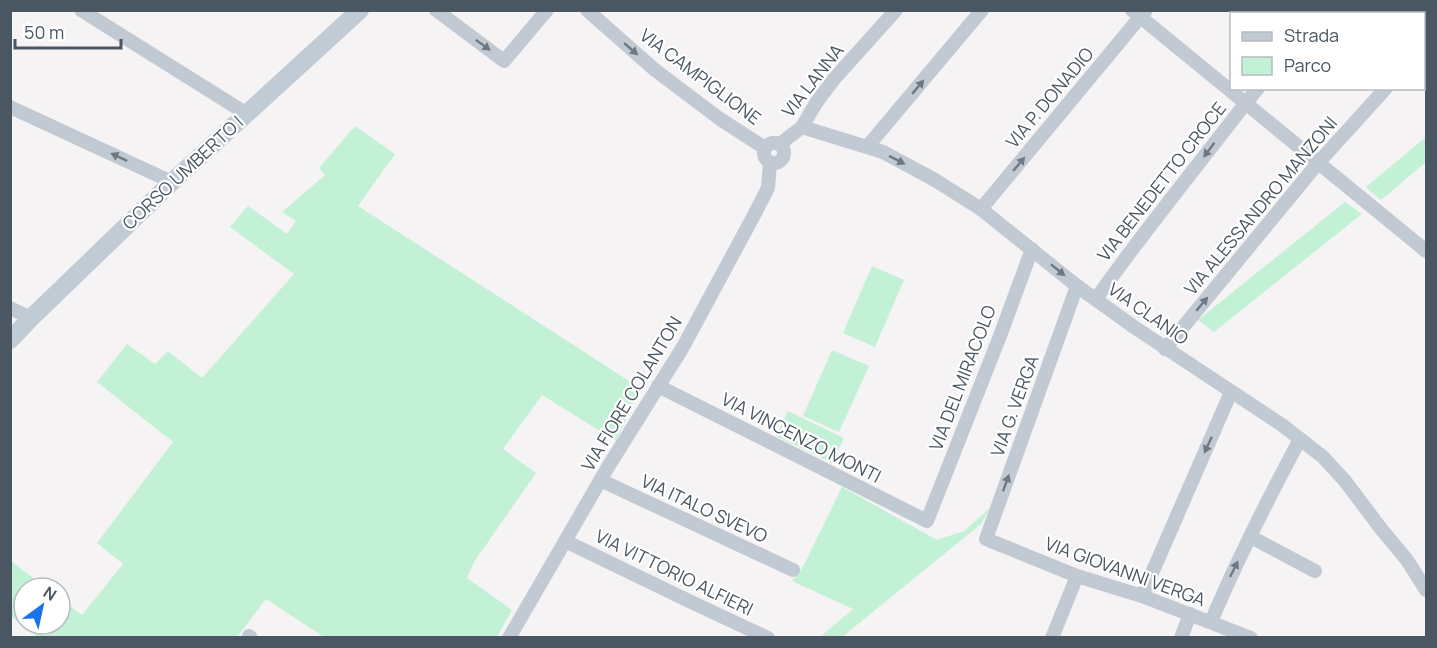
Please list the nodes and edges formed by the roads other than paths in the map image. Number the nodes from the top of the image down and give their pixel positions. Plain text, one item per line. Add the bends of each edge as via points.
1 (81, 10) edge
2 (360, 10) edge
3 (436, 10) edge
4 (547, 10) edge
5 (587, 10) edge
6 (896, 10) edge
7 (982, 10) edge
8 (1140, 13) edge
9 (1256, 90) edge
10 (1384, 90) edge
11 (1245, 104) junction
12 (10, 107) edge
13 (247, 114) junction
14 (802, 127) junction
15 (780, 144) junction
16 (867, 147) junction
17 (765, 148) junction
18 (770, 163) junction
19 (1318, 163) junction
20 (172, 182) junction
21 (981, 209) junction
22 (1032, 249) junction
23 (1426, 251) edge
24 (1077, 286) junction
25 (1096, 299) junction
26 (10, 308) edge
27 (31, 318) junction
28 (10, 340) edge
29 (1165, 349) junction
30 (658, 386) junction
31 (1231, 392) junction
32 (1300, 439) junction
33 (600, 480) junction
34 (927, 521) joint
35 (1251, 537) junction
36 (986, 538) joint
37 (566, 541) junction
38 (794, 570) dead end
39 (1315, 570) dead end
40 (1077, 576) junction
41 (1426, 590) edge
42 (1142, 596) junction
43 (1190, 614) junction
44 (1211, 622) junction
45 (509, 638) edge
46 (768, 638) edge
47 (1052, 638) edge
48 (1181, 638) edge
49 (1251, 638) edge

1 - 13 street
2 - 13 main road, CORSO UMBERTO I
3 -> 4 street via 504,61
5 -> 17 street, VIA CAMPIGLIONE via 655,70
6 - 14 street, VIA LANNA via 834,79
16 -> 7 street
8 - 11 street
21 -> 8 street, VIA P. DONADIO
9 - 11 street, VIA BENEDETTO CROCE
10 - 19 street, VIA ALESSANDRO MANZONI
11 - 19 street
11 -> 25 street, VIA BENEDETTO CROCE
20 -> 12 street
13 - 20 main road, CORSO UMBERTO I
14 - 15 street, VIA LANNA
14 - 16 street, VIA CLANIO
15 - 17 street
15 - 18 street via 784,156 777,164
16 -> 21 street, VIA CLANIO
17 - 18 street via 763,152
18 - 30 street, VIA FIORE COLANTON via 768,188 753,218 683,348
19 - 23 street
29 -> 19 street, VIA ALESSANDRO MANZONI
20 - 27 main road, CORSO UMBERTO I
21 - 22 street, VIA CLANIO
22 -> 24 street, VIA CLANIO
22 - 34 street, VIA DEL MIRACOLO
24 - 25 street, VIA CLANIO
36 -> 24 street, VIA G. VERGA
25 - 29 street, VIA CLANIO
26 - 27 street
27 - 28 main road, CORSO UMBERTO I
29 - 31 street, VIA CLANIO
30 - 33 street, VIA FIORE COLANTON
30 - 34 street, VIA VINCENZO MONTI
31 - 32 street, VIA CLANIO
31 -> 42 street
32 - 35 street
32 - 41 street, VIA CLANIO via 1345,481
33 - 37 street, VIA FIORE COLANTON
33 - 38 street, VIA ITALO SVEVO
35 - 39 street
44 -> 35 street
36 - 40 street, VIA GIOVANNI VERGA
37 - 45 street, VIA FIORE COLANTON
37 - 46 street, VIA VITTORIO ALFIERI
40 - 42 street, VIA GIOVANNI VERGA
40 - 47 street
42 - 43 street, VIA GIOVANNI VERGA
43 - 44 street, VIA GIOVANNI VERGA
43 - 48 street
44 - 49 street, VIA GIOVANNI VERGA

